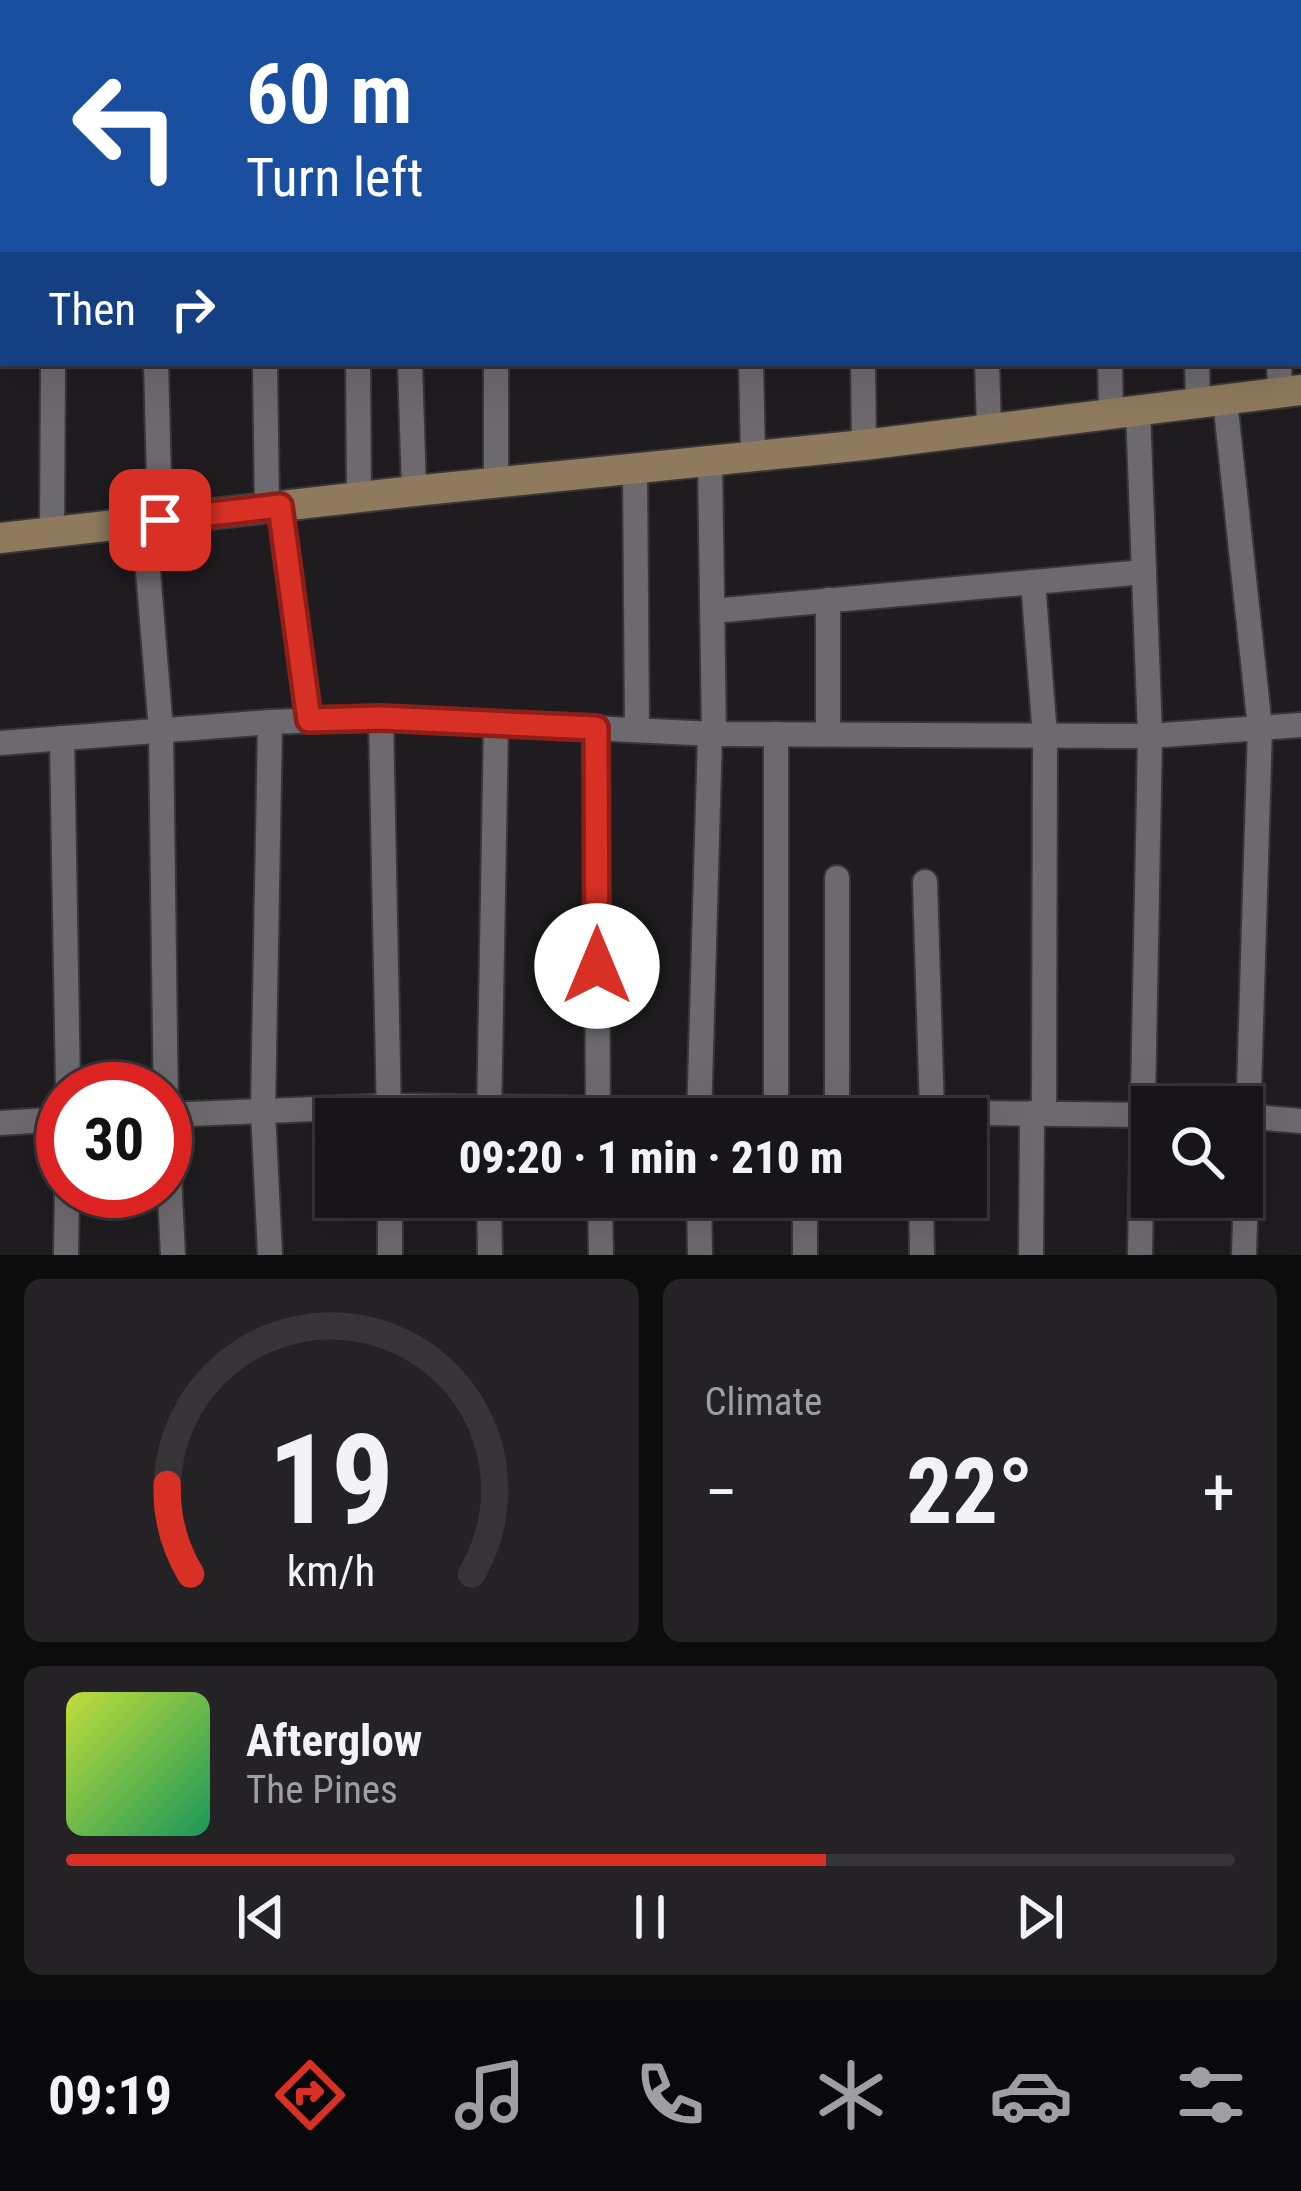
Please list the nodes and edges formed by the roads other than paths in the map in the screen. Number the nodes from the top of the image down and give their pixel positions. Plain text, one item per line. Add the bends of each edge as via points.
1 (52, 366) edge
2 (156, 366) edge
3 (265, 366) edge
4 (358, 366) edge
5 (410, 366) edge
6 (496, 366) edge
7 (751, 366) edge
8 (863, 366) edge
9 (987, 366) edge
10 (1111, 366) edge
11 (1198, 366) edge
12 (1286, 382) edge
13 (1212, 401) junction
14 (1124, 412) junction
15 (988, 429) junction
16 (864, 445) junction
17 (754, 456) junction
18 (710, 461) junction
19 (635, 468) junction
20 (496, 483) junction
21 (414, 491) junction
22 (359, 497) junction
23 (273, 507) junction
24 (152, 521) junction
25 (52, 532) junction
26 (0, 538) edge
27 (1144, 572) junction
28 (1033, 582) junction
29 (828, 600) junction
30 (712, 611) junction
31 (381, 718) junction
32 (309, 720) junction
33 (270, 722) junction
34 (496, 724) junction
35 (1301, 725) edge
36 (596, 728) junction
37 (1260, 728) junction
38 (161, 730) junction
39 (638, 730) junction
40 (712, 734) junction
41 (776, 734) junction
42 (828, 734) junction
43 (1045, 736) junction
44 (1150, 736) junction
45 (62, 738) junction
46 (0, 743) edge
47 (837, 878) dead end
48 (926, 882) dead end
49 (68, 1062) edge
50 (164, 1062) edge
51 (1148, 1086) edge
52 (1246, 1086) edge
53 (389, 1098) edge
54 (488, 1098) edge
55 (598, 1098) edge
56 (700, 1098) edge
57 (776, 1098) edge
58 (837, 1098) edge
59 (923, 1098) edge
60 (263, 1111) junction
61 (315, 1112) edge
62 (987, 1113) edge
63 (1038, 1113) junction
64 (192, 1114) edge
65 (1131, 1114) edge
66 (1263, 1116) edge
67 (1296, 1117) edge
68 (36, 1121) edge
69 (0, 1123) edge
70 (67, 1218) edge
71 (171, 1218) edge
72 (390, 1218) edge
73 (489, 1218) edge
74 (600, 1218) edge
75 (699, 1218) edge
76 (805, 1218) edge
77 (921, 1218) edge
78 (1142, 1218) edge
79 (1244, 1218) edge
80 (66, 1255) edge
81 (173, 1255) edge
82 (270, 1255) edge
83 (390, 1255) edge
84 (490, 1255) edge
85 (601, 1255) edge
86 (700, 1255) edge
87 (806, 1255) edge
88 (922, 1255) edge
89 (1030, 1255) edge
90 (1140, 1255) edge
91 (1244, 1255) edge

1 - 25 street
2 - 24 street
3 - 23 street
4 - 22 street
5 - 21 street
6 - 20 street
7 - 17 street
8 - 16 street
9 - 15 street
10 - 14 street
11 - 13 street
12 - 13 street
13 - 14 street
13 - 37 street
14 - 15 street
14 - 27 street
15 - 16 street
16 - 17 street
17 - 18 street
18 - 19 street
18 - 30 street
19 - 20 street
19 - 39 street
20 - 21 street
21 - 22 street
22 - 23 street
23 - 24 street
23 - 32 street
24 - 25 street
24 - 38 street
25 - 26 street
27 - 28 street
27 - 44 street
28 - 29 street
28 - 43 street
29 - 30 street
29 - 42 street
30 - 40 street
31 - 32 street
31 - 34 street
31 - 53 street
32 - 33 street
33 - 38 street
33 - 60 street
34 - 36 street
34 - 54 street
35 - 37 street
36 - 39 street
36 - 55 street
37 - 44 street
37 - 52 street
38 - 45 street
38 - 50 street
39 - 40 street
40 - 41 street
40 - 56 street
41 - 42 street
41 - 57 street
42 - 43 street
43 - 44 street
43 - 63 street
44 - 51 street
45 - 46 street
45 - 49 street
47 - 58 street
48 - 59 street
60 - 61 street
60 - 64 street
60 - 82 street
62 - 63 street
63 - 65 street
63 - 89 street
66 - 67 street
68 - 69 street
70 - 80 street
71 - 81 street
72 - 83 street
73 - 84 street
74 - 85 street
75 - 86 street
76 - 87 street
77 - 88 street
78 - 90 street
79 - 91 street

